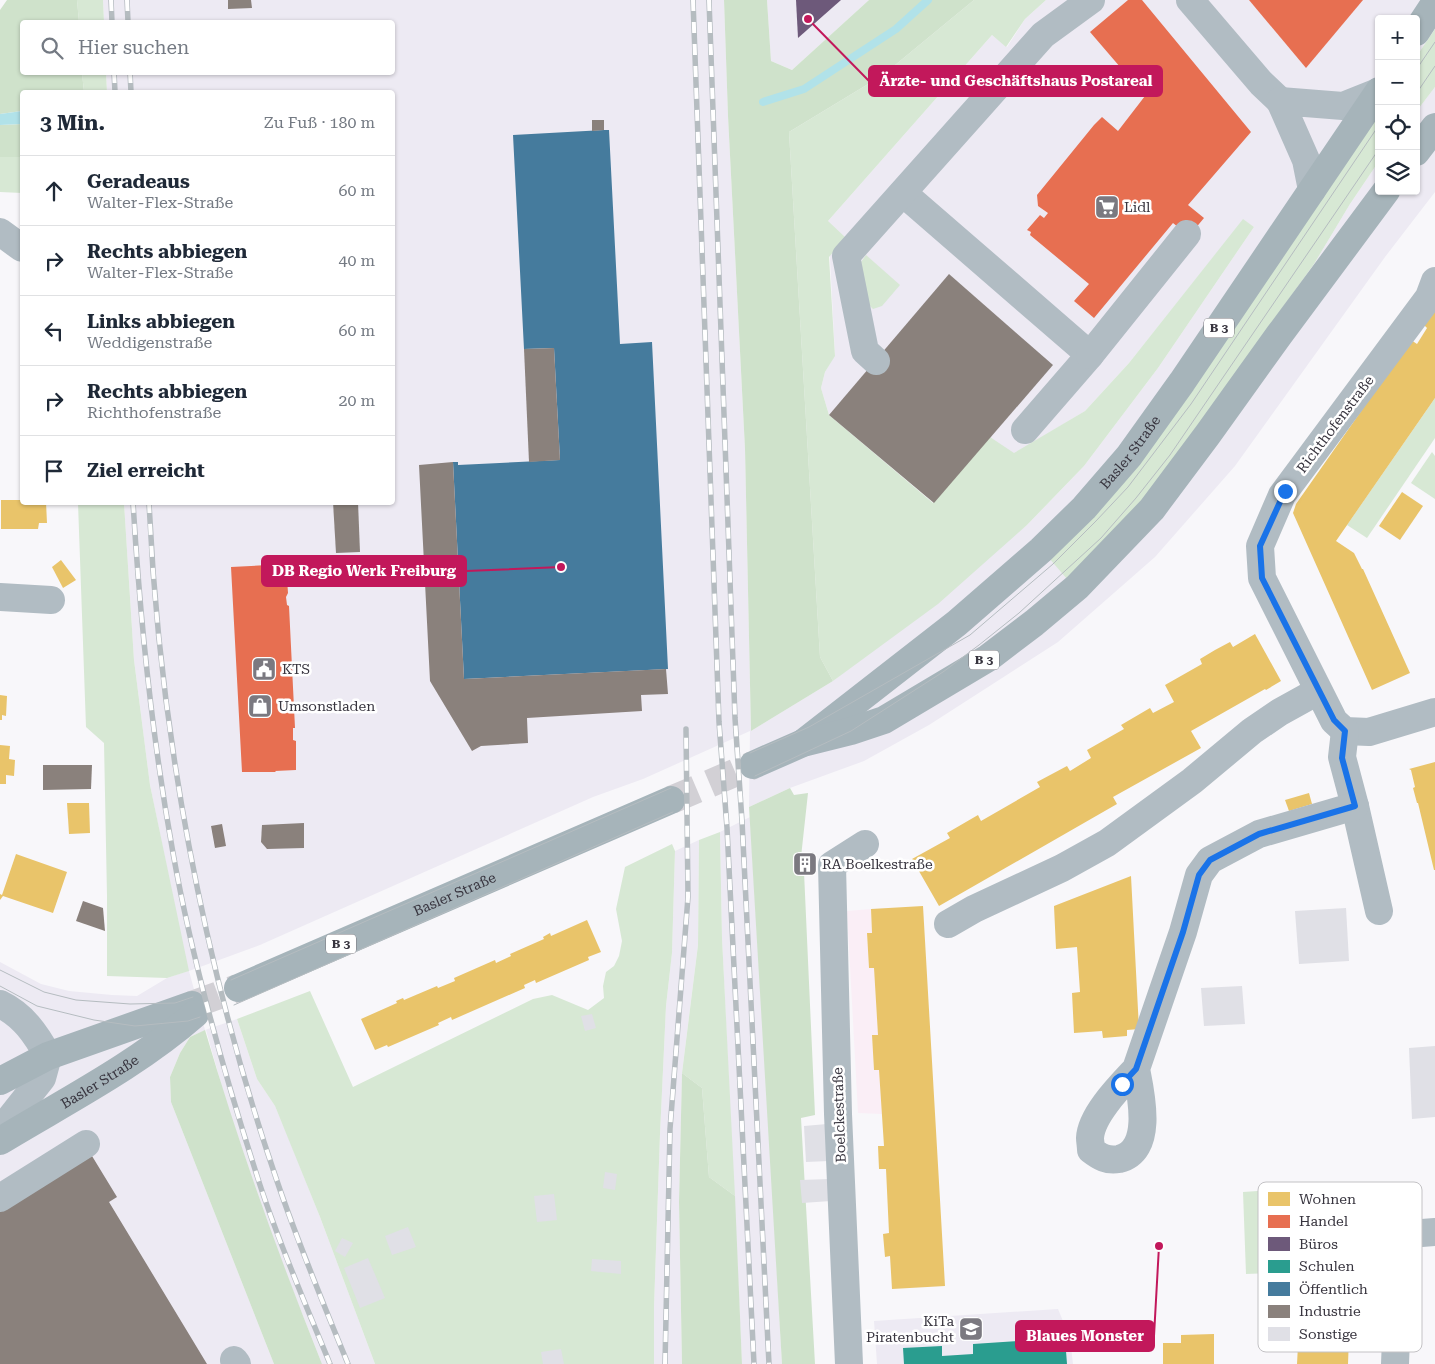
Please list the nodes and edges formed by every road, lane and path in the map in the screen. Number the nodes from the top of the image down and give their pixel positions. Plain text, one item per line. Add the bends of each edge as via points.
1 (1091, 0) edge
2 (1190, 0) edge
3 (1435, 3) edge
4 (1420, 26) edge
5 (1375, 93) edge
6 (1375, 96) edge
7 (1280, 101) junction
8 (1435, 127) edge
9 (1418, 150) edge
10 (1312, 190) junction
11 (903, 193) junction
12 (1383, 195) edge
13 (0, 232) edge
14 (1187, 234) dead end
15 (20, 247) edge
16 (1435, 281) edge
17 (1090, 355) junction
18 (876, 361) dead end
19 (1025, 430) dead end
20 (0, 596) edge
21 (51, 600) dead end
22 (1318, 691) junction
23 (1435, 712) edge
24 (1345, 731) junction
25 (803, 743) junction
26 (753, 765) tunnel mouth
27 (671, 800) tunnel mouth
28 (1355, 806) junction
29 (864, 844) dead end
30 (1379, 911) dead end
31 (948, 924) dead end
32 (238, 988) tunnel mouth
33 (0, 1004) edge
34 (48, 1056) junction
35 (1136, 1069) dead end
36 (0, 1081) edge
37 (0, 1131) edge
38 (0, 1141) edge
39 (86, 1144) dead end
40 (0, 1198) edge
41 (849, 1364) edge

1 - 11 street via 1043,35
2 - 7 street
3 - 4 main road
5 - 7 street via 1343,106
6 - 10 main road, Basler Straße / B 3
7 - 10 street via 1306,160
8 - 9 main road
10 - 25 main road, Basler Straße / B 3 via 1129,456 1084,508 957,623
11 - 17 street
11 - 18 street via 846,256 865,352
12 - 25 main road, Basler Straße / B 3 via 1152,509 1076,587 988,658 884,720
13 - 15 street
14 - 17 street
16 - 22 street, Richthofenstraße via 1429,297 1282,495 1260,546 1262,578
17 - 19 street
20 - 21 street
22 - 24 street via 1334,720
22 - 31 street via 1252,731 1192,781 1107,843
23 - 24 street via 1369,732
24 - 28 street via 1342,758
25 - 26 main road, Basler Straße / B 3
27 - 32 main road, Basler Straße / B 3
28 - 30 street
28 - 35 street via 1259,834 1210,860 1199,875
29 - 41 street, Boelckestraße via 832,865
33 - 34 street via 14,1010 38,1036
34 - 36 main road, Basler Straße
34 - 37 street via 42,1078
34 - 38 main road, Basler Straße via 194,1010 174,1031 121,1068
39 - 40 street

